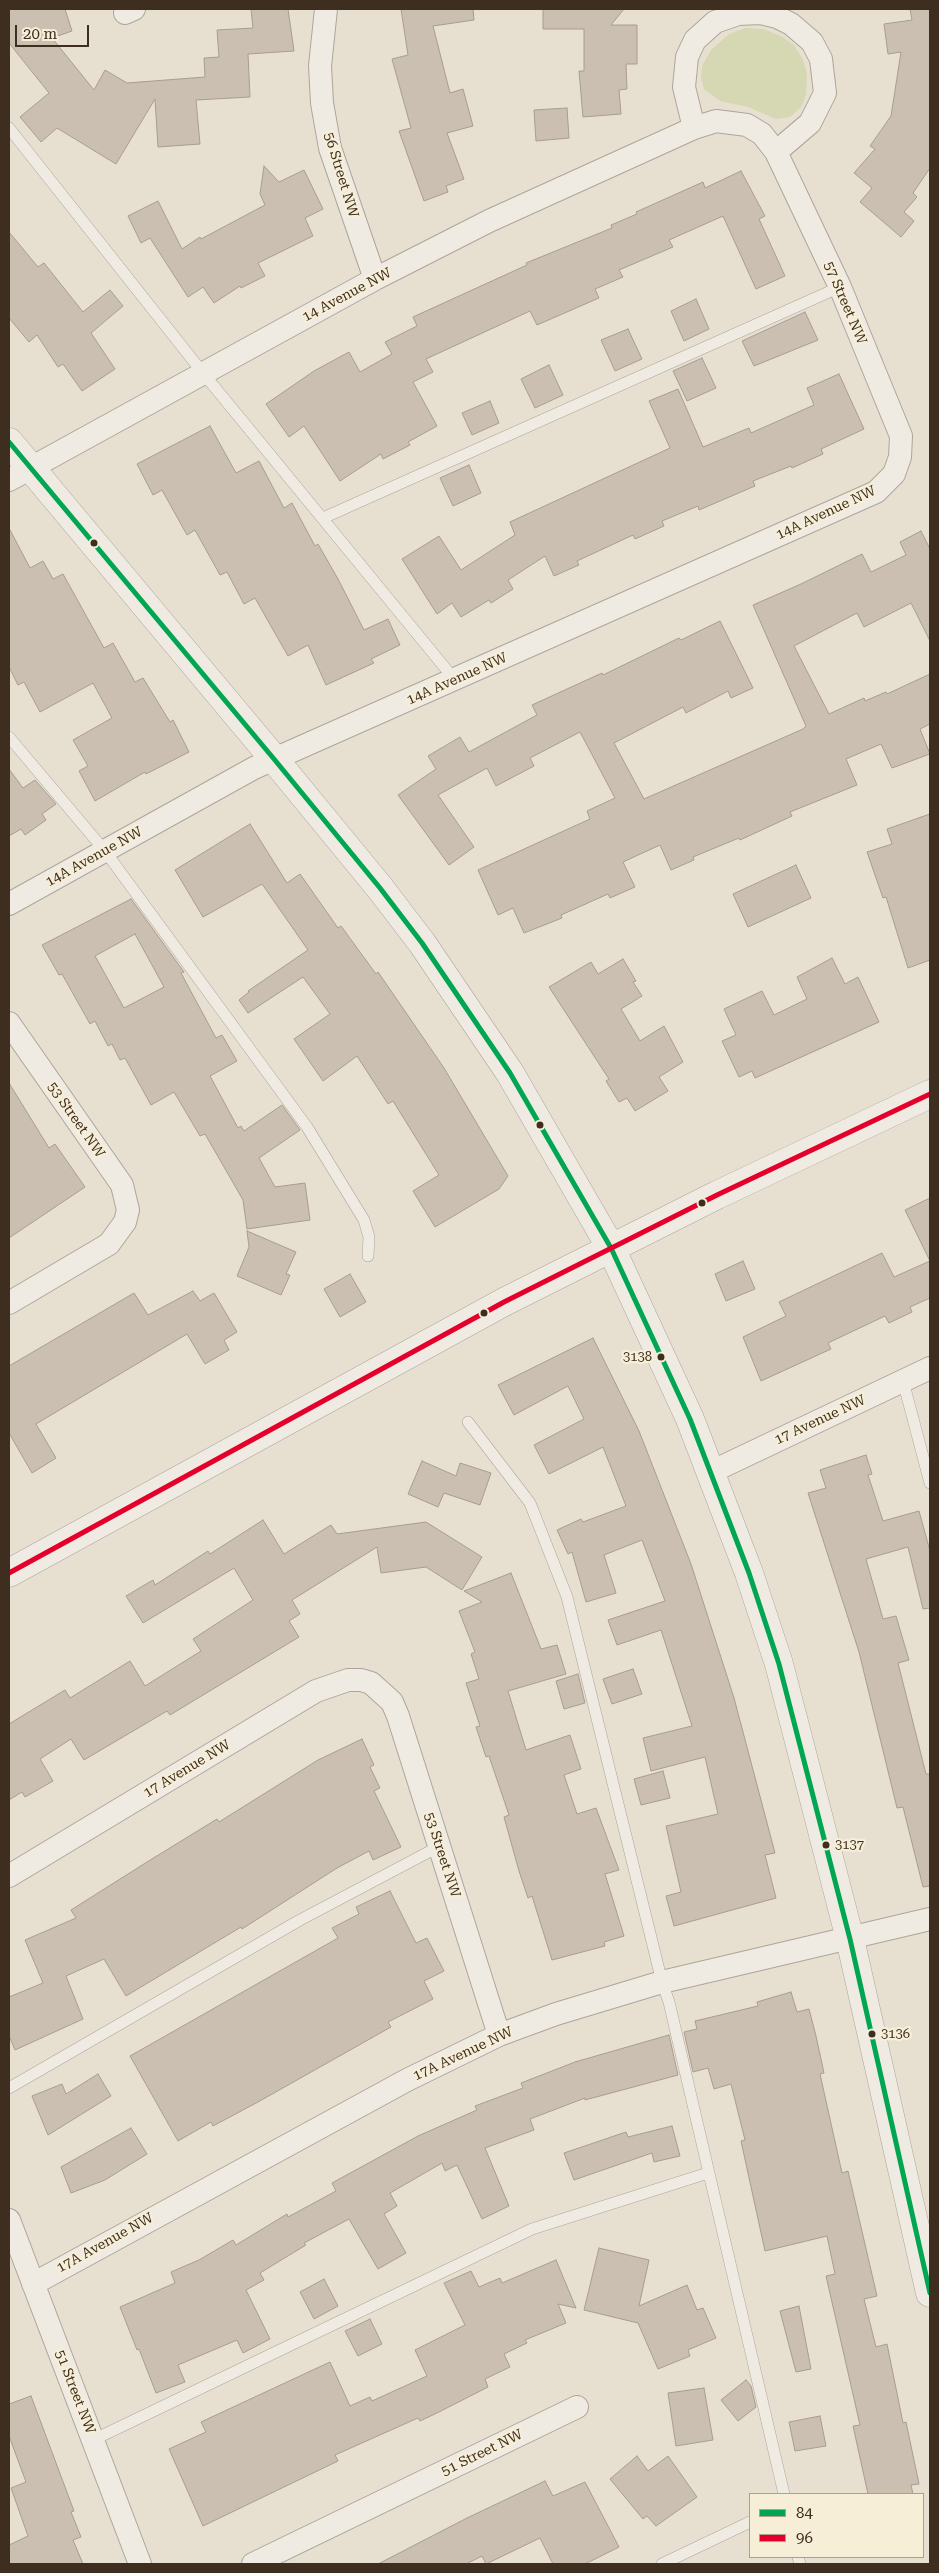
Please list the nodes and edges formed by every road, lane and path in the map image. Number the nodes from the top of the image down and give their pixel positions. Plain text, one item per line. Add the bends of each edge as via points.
1 (326, 9) edge
2 (716, 121) joint
3 (9, 128) edge
4 (694, 128) junction
5 (776, 152) junction
6 (375, 279) junction
7 (840, 288) junction
8 (203, 373) junction
9 (9, 442) edge
10 (900, 457) joint
11 (20, 474) edge
12 (322, 518) junction
13 (455, 680) junction
14 (9, 737) edge
15 (274, 759) junction
16 (105, 851) junction
17 (9, 904) edge
18 (9, 1023) edge
19 (930, 1094) edge
20 (610, 1248) junction
21 (368, 1256) dead end
22 (9, 1303) edge
23 (930, 1368) edge
24 (903, 1381) junction
25 (468, 1422) dead end
26 (711, 1472) junction
27 (930, 1483) edge
28 (9, 1573) edge
29 (371, 1683) joint
30 (440, 1846) junction
31 (9, 1876) edge
32 (930, 1919) edge
33 (850, 1939) junction
34 (662, 1982) junction
35 (499, 2036) junction
36 (9, 2088) edge
37 (708, 2173) junction
38 (9, 2220) edge
39 (929, 2279) edge
40 (33, 2284) junction
41 (577, 2406) dead end
42 (93, 2440) junction
43 (784, 2493) edge
44 (749, 2522) edge
45 (140, 2564) edge
46 (253, 2564) edge
47 (662, 2564) edge

1 - 6 street, 56 Street NW via 320,66 330,148
2 - 4 street, 14 Avenue NW
2 - 5 street, 57 Street NW via 735,122 762,134
3 - 8 lane
4 - 5 street via 684,87 687,56 695,40 715,22 738,14 761,13 776,17 802,32 816,50 824,72 825,93 818,111 800,133
4 - 6 street, 14 Avenue NW via 489,221
5 - 7 street, 57 Street NW
6 - 8 street, 14 Avenue NW
7 - 10 street, 57 Street NW via 901,436
7 - 12 lane
8 - 11 street, 14 Avenue NW
8 - 12 lane
9 - 11 street
10 - 13 street, 14A Avenue NW via 894,474 876,492
11 - 15 street
12 - 13 lane
13 - 15 street, 14A Avenue NW
14 - 16 lane
15 - 16 street, 14A Avenue NW
15 - 20 street via 380,888 464,1003 510,1073
16 - 17 street, 14A Avenue NW
16 - 21 lane via 307,1127 364,1220
18 - 22 street, 53 Street NW via 122,1185 128,1210 126,1222 98,1251
19 - 20 street
20 - 26 street via 671,1375
20 - 28 street via 504,1302
23 - 24 street, 17 Avenue NW
24 - 26 street, 17 Avenue NW
24 - 27 lane
25 - 34 lane via 530,1503 567,1596
26 - 33 street via 779,1664
29 - 30 street, 53 Street NW via 392,1702 398,1716
29 - 31 street, 17 Avenue NW via 348,1680 316,1691
30 - 35 street, 53 Street NW
30 - 36 lane via 300,1920
32 - 33 street, 17A Avenue NW
33 - 34 street, 17A Avenue NW
33 - 39 street
34 - 35 street, 17A Avenue NW via 556,2014
34 - 37 lane
35 - 40 street, 17A Avenue NW via 406,2080
37 - 42 lane via 532,2229
37 - 43 lane
38 - 40 street, 51 Street NW
40 - 42 street, 51 Street NW
41 - 46 street, 51 Street NW
42 - 45 street, 51 Street NW
44 - 47 lane

